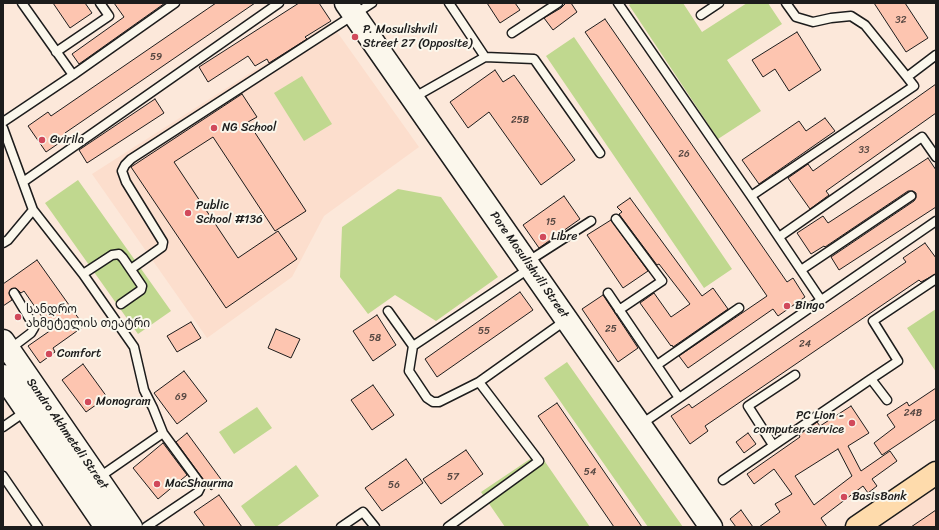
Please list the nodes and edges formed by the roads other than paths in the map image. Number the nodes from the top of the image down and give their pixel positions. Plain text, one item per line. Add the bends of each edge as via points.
1 (22, 3) edge
2 (100, 3) edge
3 (174, 3) edge
4 (279, 3) edge
5 (449, 3) edge
6 (558, 3) edge
7 (618, 3) edge
8 (719, 3) edge
9 (786, 3) edge
10 (358, 7) edge
11 (701, 15) dead end
12 (512, 33) dead end
13 (56, 52) junction
14 (936, 55) edge
15 (485, 56) junction
16 (73, 75) junction
17 (906, 76) junction
18 (413, 98) junction
19 (3, 122) edge
20 (3, 128) edge
21 (600, 152) dead end
22 (936, 157) edge
23 (23, 182) junction
24 (751, 196) junction
25 (911, 196) dead end
26 (33, 210) junction
27 (616, 219) dead end
28 (591, 221) dead end
29 (936, 221) edge
30 (779, 237) junction
31 (3, 243) edge
32 (528, 265) junction
33 (131, 268) junction
34 (801, 270) junction
35 (82, 274) junction
36 (936, 279) edge
37 (14, 293) dead end
38 (608, 293) dead end
39 (821, 300) junction
40 (121, 304) dead end
41 (739, 308) dead end
42 (620, 310) junction
43 (388, 311) dead end
44 (566, 319) junction
45 (6, 345) edge
46 (413, 346) junction
47 (657, 365) junction
48 (795, 375) dead end
49 (3, 376) edge
50 (871, 379) junction
51 (479, 382) junction
52 (679, 398) junction
53 (887, 400) dead end
54 (27, 411) junction
55 (640, 425) junction
56 (3, 427) edge
57 (54, 433) junction
58 (163, 433) junction
59 (773, 445) junction
60 (936, 473) edge
61 (3, 476) edge
62 (97, 478) junction
63 (723, 480) dead end
64 (34, 525) edge
65 (106, 527) edge
66 (131, 527) edge
67 (146, 527) edge
68 (341, 527) edge
69 (375, 527) edge
70 (448, 527) edge
71 (711, 527) edge
72 (857, 527) edge

1 - 13 lane
2 - 13 lane via 109,16
3 - 16 lane
4 - 23 lane
5 - 15 lane
6 - 12 lane
7 - 24 lane
8 - 11 lane
9 - 17 lane via 796,17 813,22 851,16 865,25
10 - 18 street, Pore Mosulishvili Street
10 - 33 lane via 125,165 122,171 126,182 163,242 162,247
13 - 16 lane
14 - 17 lane
15 - 18 lane
15 - 21 lane via 534,59
16 - 19 lane
17 - 24 lane via 914,86
18 - 32 street, Pore Mosulishvili Street
20 - 23 lane
22 - 30 lane via 922,137
23 - 26 lane
24 - 30 lane
25 - 34 lane
26 - 31 lane
26 - 35 lane
27 - 42 lane via 662,281
28 - 32 lane
29 - 39 lane
30 - 34 lane
32 - 44 street, Pore Mosulishvili Street
32 - 46 lane
33 - 35 lane via 118,254 112,255
33 - 40 lane via 142,286 141,290
34 - 39 lane
35 - 58 lane via 134,347 144,390
36 - 50 lane via 873,321 898,361
37 - 45 lane via 34,328 32,333
38 - 42 lane
39 - 52 lane
41 - 47 lane
42 - 47 lane
43 - 46 lane
44 - 51 lane
44 - 55 street, Pore Mosulishvili Street
45 - 57 street, Sandro Akhmeteli Street
46 - 51 lane via 409,371 427,398 433,402 439,402
47 - 52 lane
48 - 59 lane via 748,406
49 - 54 street, Sandro Akhmeteli Street
50 - 53 lane
50 - 59 lane
51 - 70 lane via 539,461
52 - 55 lane
54 - 56 lane
54 - 57 street, Sandro Akhmeteli Street
55 - 71 street, Pore Mosulishvili Street
57 - 62 street, Sandro Akhmeteli Street
57 - 65 street, Sandro Akhmeteli Street
58 - 62 lane
58 - 67 lane via 199,482 200,488 194,495
59 - 63 lane
60 - 72 main road
61 - 64 lane
62 - 66 street, Sandro Akhmeteli Street
68 - 69 lane via 363,512

